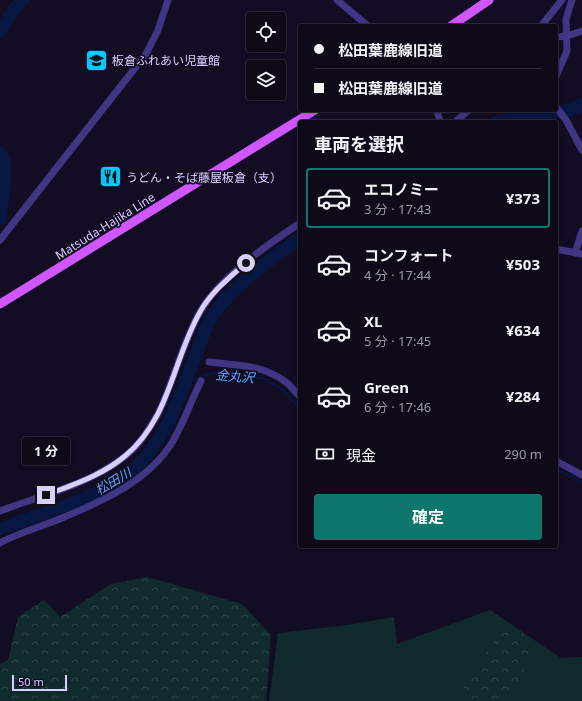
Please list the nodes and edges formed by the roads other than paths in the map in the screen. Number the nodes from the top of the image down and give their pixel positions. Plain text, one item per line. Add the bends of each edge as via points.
1 (168, 0) edge
2 (337, 0) edge
3 (489, 0) edge
4 (562, 0) edge
5 (572, 0) edge
6 (366, 24) edge
7 (454, 24) edge
8 (543, 24) edge
9 (582, 31) edge
10 (567, 36) junction
11 (558, 37) edge
12 (558, 71) edge
13 (558, 110) edge
14 (312, 112) edge
15 (467, 112) edge
16 (298, 120) edge
17 (299, 120) edge
18 (457, 120) edge
19 (582, 150) edge
20 (298, 224) edge
21 (582, 231) edge
22 (0, 240) edge
23 (558, 249) edge
24 (578, 253) edge
25 (0, 304) edge
26 (209, 362) dead end
27 (201, 381) dead end
28 (298, 395) edge
29 (558, 462) edge
30 (582, 475) edge
31 (0, 511) edge
32 (0, 543) edge

1 - 22 street via 158,30 146,54
2 - 6 street
3 - 7 main road
4 - 8 street
5 - 10 street via 566,19
9 - 10 street
10 - 11 street
10 - 12 street via 567,51
13 - 19 street
14 - 17 main road, Matsuda-Hajika Line
15 - 18 street
16 - 25 main road, Matsuda-Hajika Line
20 - 31 street via 263,249 225,281 200,311 158,414 125,457 71,486
21 - 24 street
23 - 24 street
26 - 28 street via 269,371 288,384
27 - 32 street via 173,441 141,478 98,503
29 - 30 street

